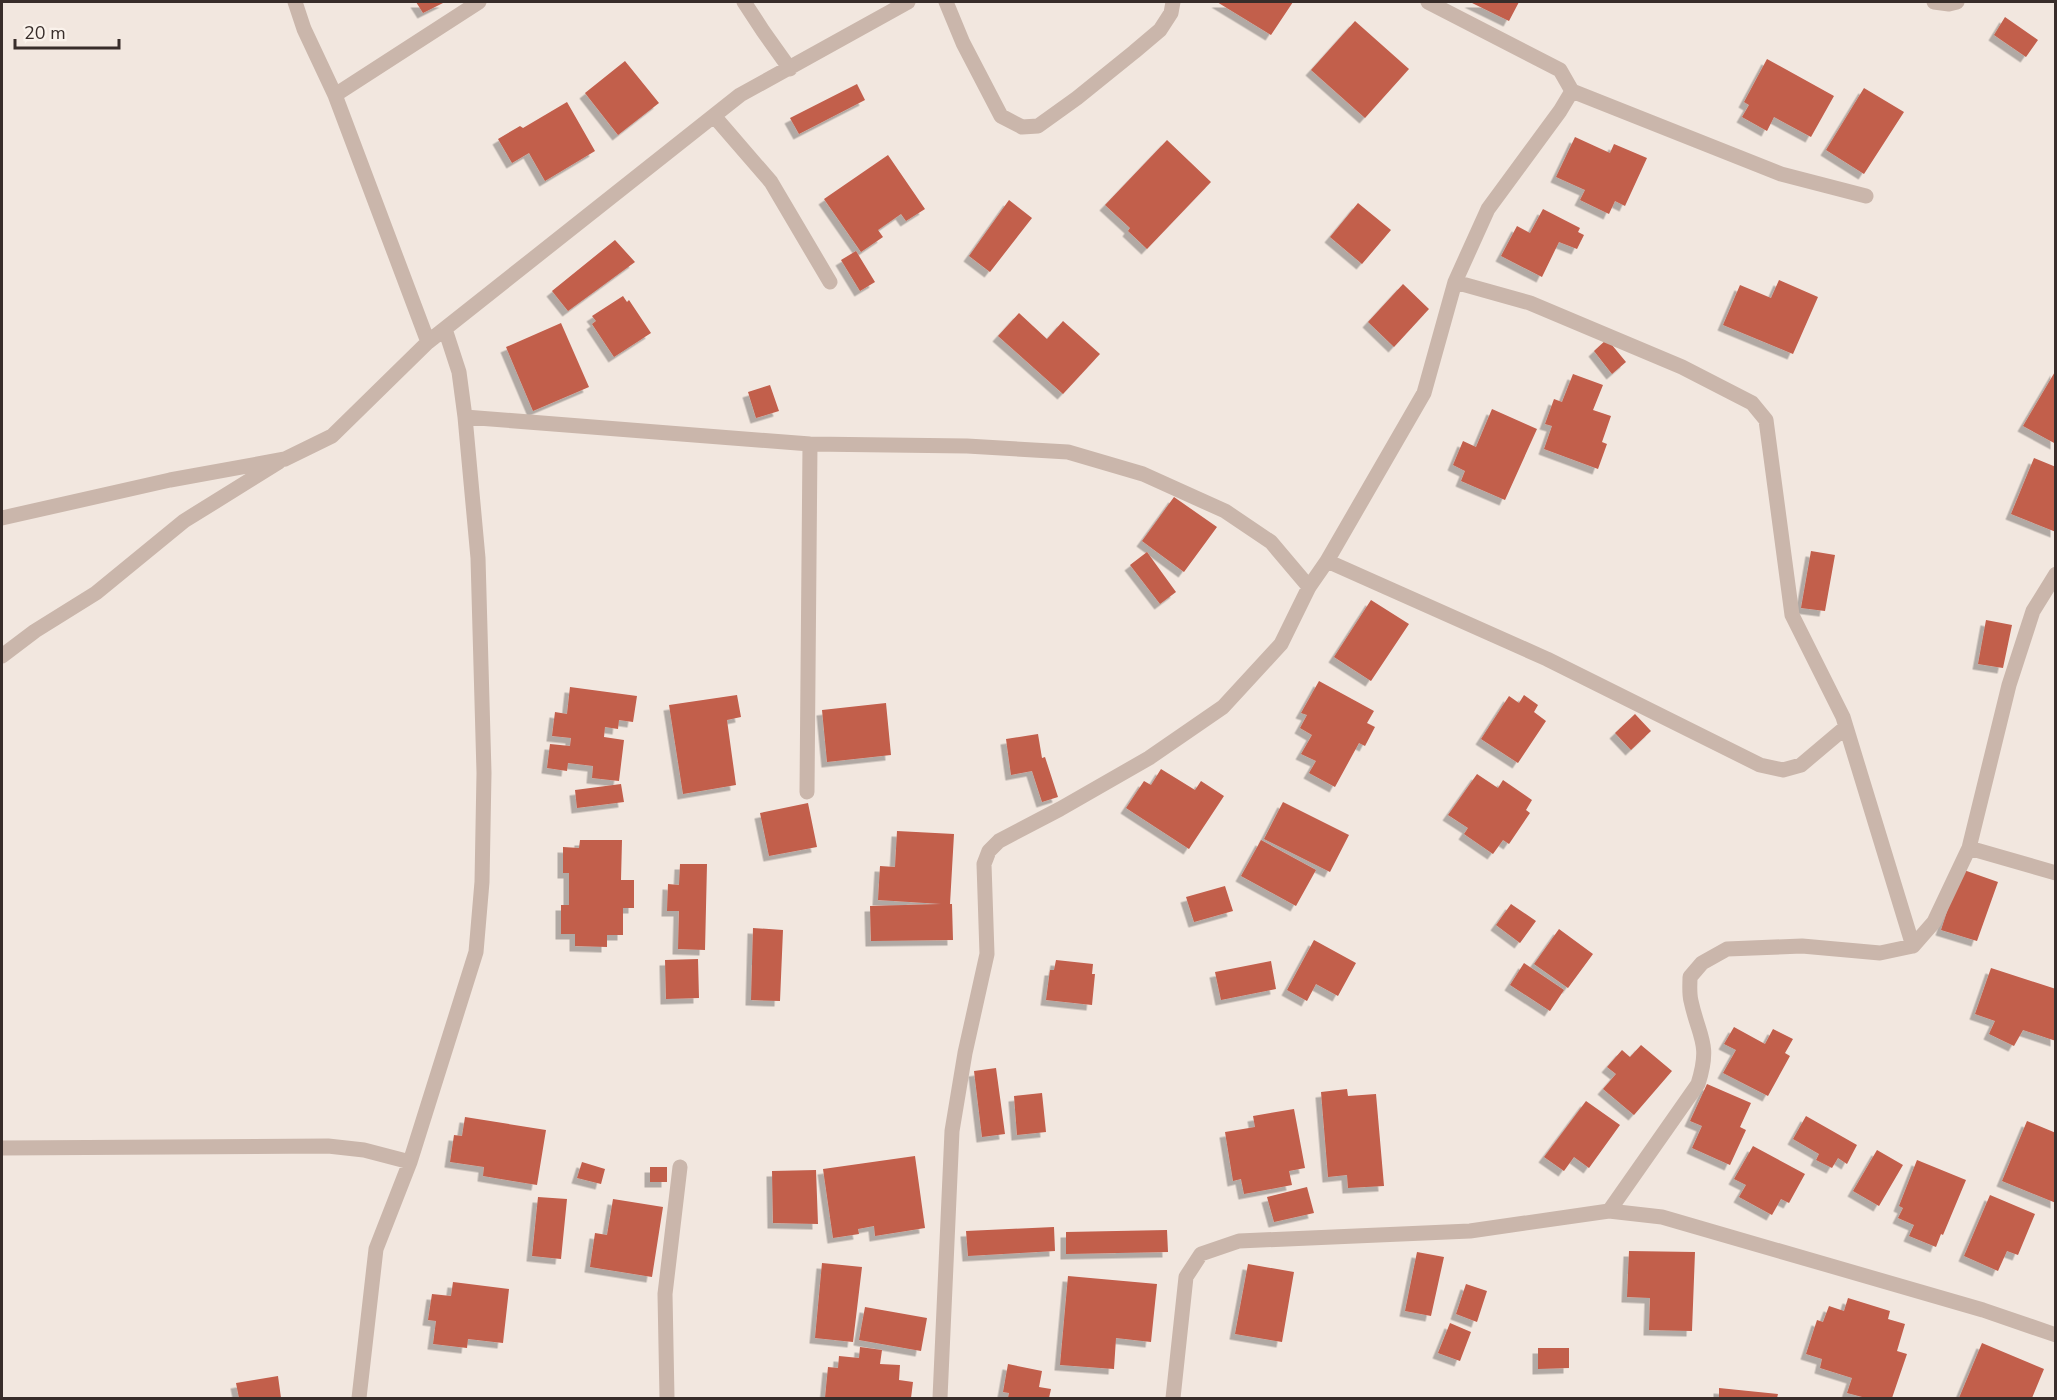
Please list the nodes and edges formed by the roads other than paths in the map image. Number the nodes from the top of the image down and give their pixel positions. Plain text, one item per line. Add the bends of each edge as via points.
1 (295, 2) edge
2 (478, 2) edge
3 (744, 2) edge
4 (908, 2) edge
5 (946, 2) edge
6 (1173, 2) edge
7 (1428, 2) edge
8 (1934, 2) edge
9 (1957, 2) edge
10 (790, 69) junction
11 (1572, 91) junction
12 (335, 95) junction
13 (714, 116) junction
14 (1866, 196) dead end
15 (830, 282) dead end
16 (1455, 282) junction
17 (445, 329) junction
18 (428, 342) junction
19 (465, 417) junction
20 (810, 444) junction
21 (285, 459) junction
22 (2, 518) edge
23 (1327, 561) junction
24 (2055, 574) edge
25 (1309, 587) junction
26 (2, 656) edge
27 (1846, 727) junction
28 (807, 792) dead end
29 (1969, 848) junction
30 (2055, 873) edge
31 (1913, 946) junction
32 (2, 1148) edge
33 (410, 1162) junction
34 (680, 1167) dead end
35 (1610, 1211) junction
36 (2055, 1335) edge
37 (360, 1398) edge
38 (667, 1398) edge
39 (940, 1398) edge
40 (1173, 1398) edge

1 - 12 street
2 - 12 street
3 - 10 street
4 - 10 street
5 - 6 street via 1001,116 1022,127 1038,126 1152,38 1171,13
7 - 11 street via 1560,70
8 - 9 street
10 - 13 street via 740,95
11 - 14 street via 1781,174
11 - 16 street via 1488,209
12 - 18 street
13 - 15 street via 771,182
13 - 17 street
16 - 23 street via 1424,393
16 - 27 street via 1530,303 1682,368 1752,403 1766,420 1792,615
17 - 18 street
17 - 19 street via 459,372
18 - 21 street via 332,436
19 - 20 street
19 - 33 street via 478,558 484,773 482,882 476,952
20 - 25 street via 1068,452 1122,467 1225,511 1271,542
20 - 28 street
21 - 22 street
21 - 26 street via 184,521 96,593
23 - 25 street
23 - 27 street via 1547,659 1760,765 1783,770 1801,765
24 - 29 street via 2033,611 2009,685
25 - 39 street via 1281,644 1223,707 1149,758 999,841 988,851 984,864 987,954 952,1131
27 - 31 street
29 - 30 street
29 - 31 street via 1934,922
31 - 35 street via 1880,953 1802,946 1727,949 1702,963 1690,977 1691,1000 1703,1036 1705,1063 1698,1083
32 - 33 street via 328,1146
33 - 37 street via 376,1250
34 - 38 street via 665,1294
35 - 36 street via 1662,1217 1983,1310
35 - 40 street via 1470,1231 1239,1241 1201,1254 1186,1277

